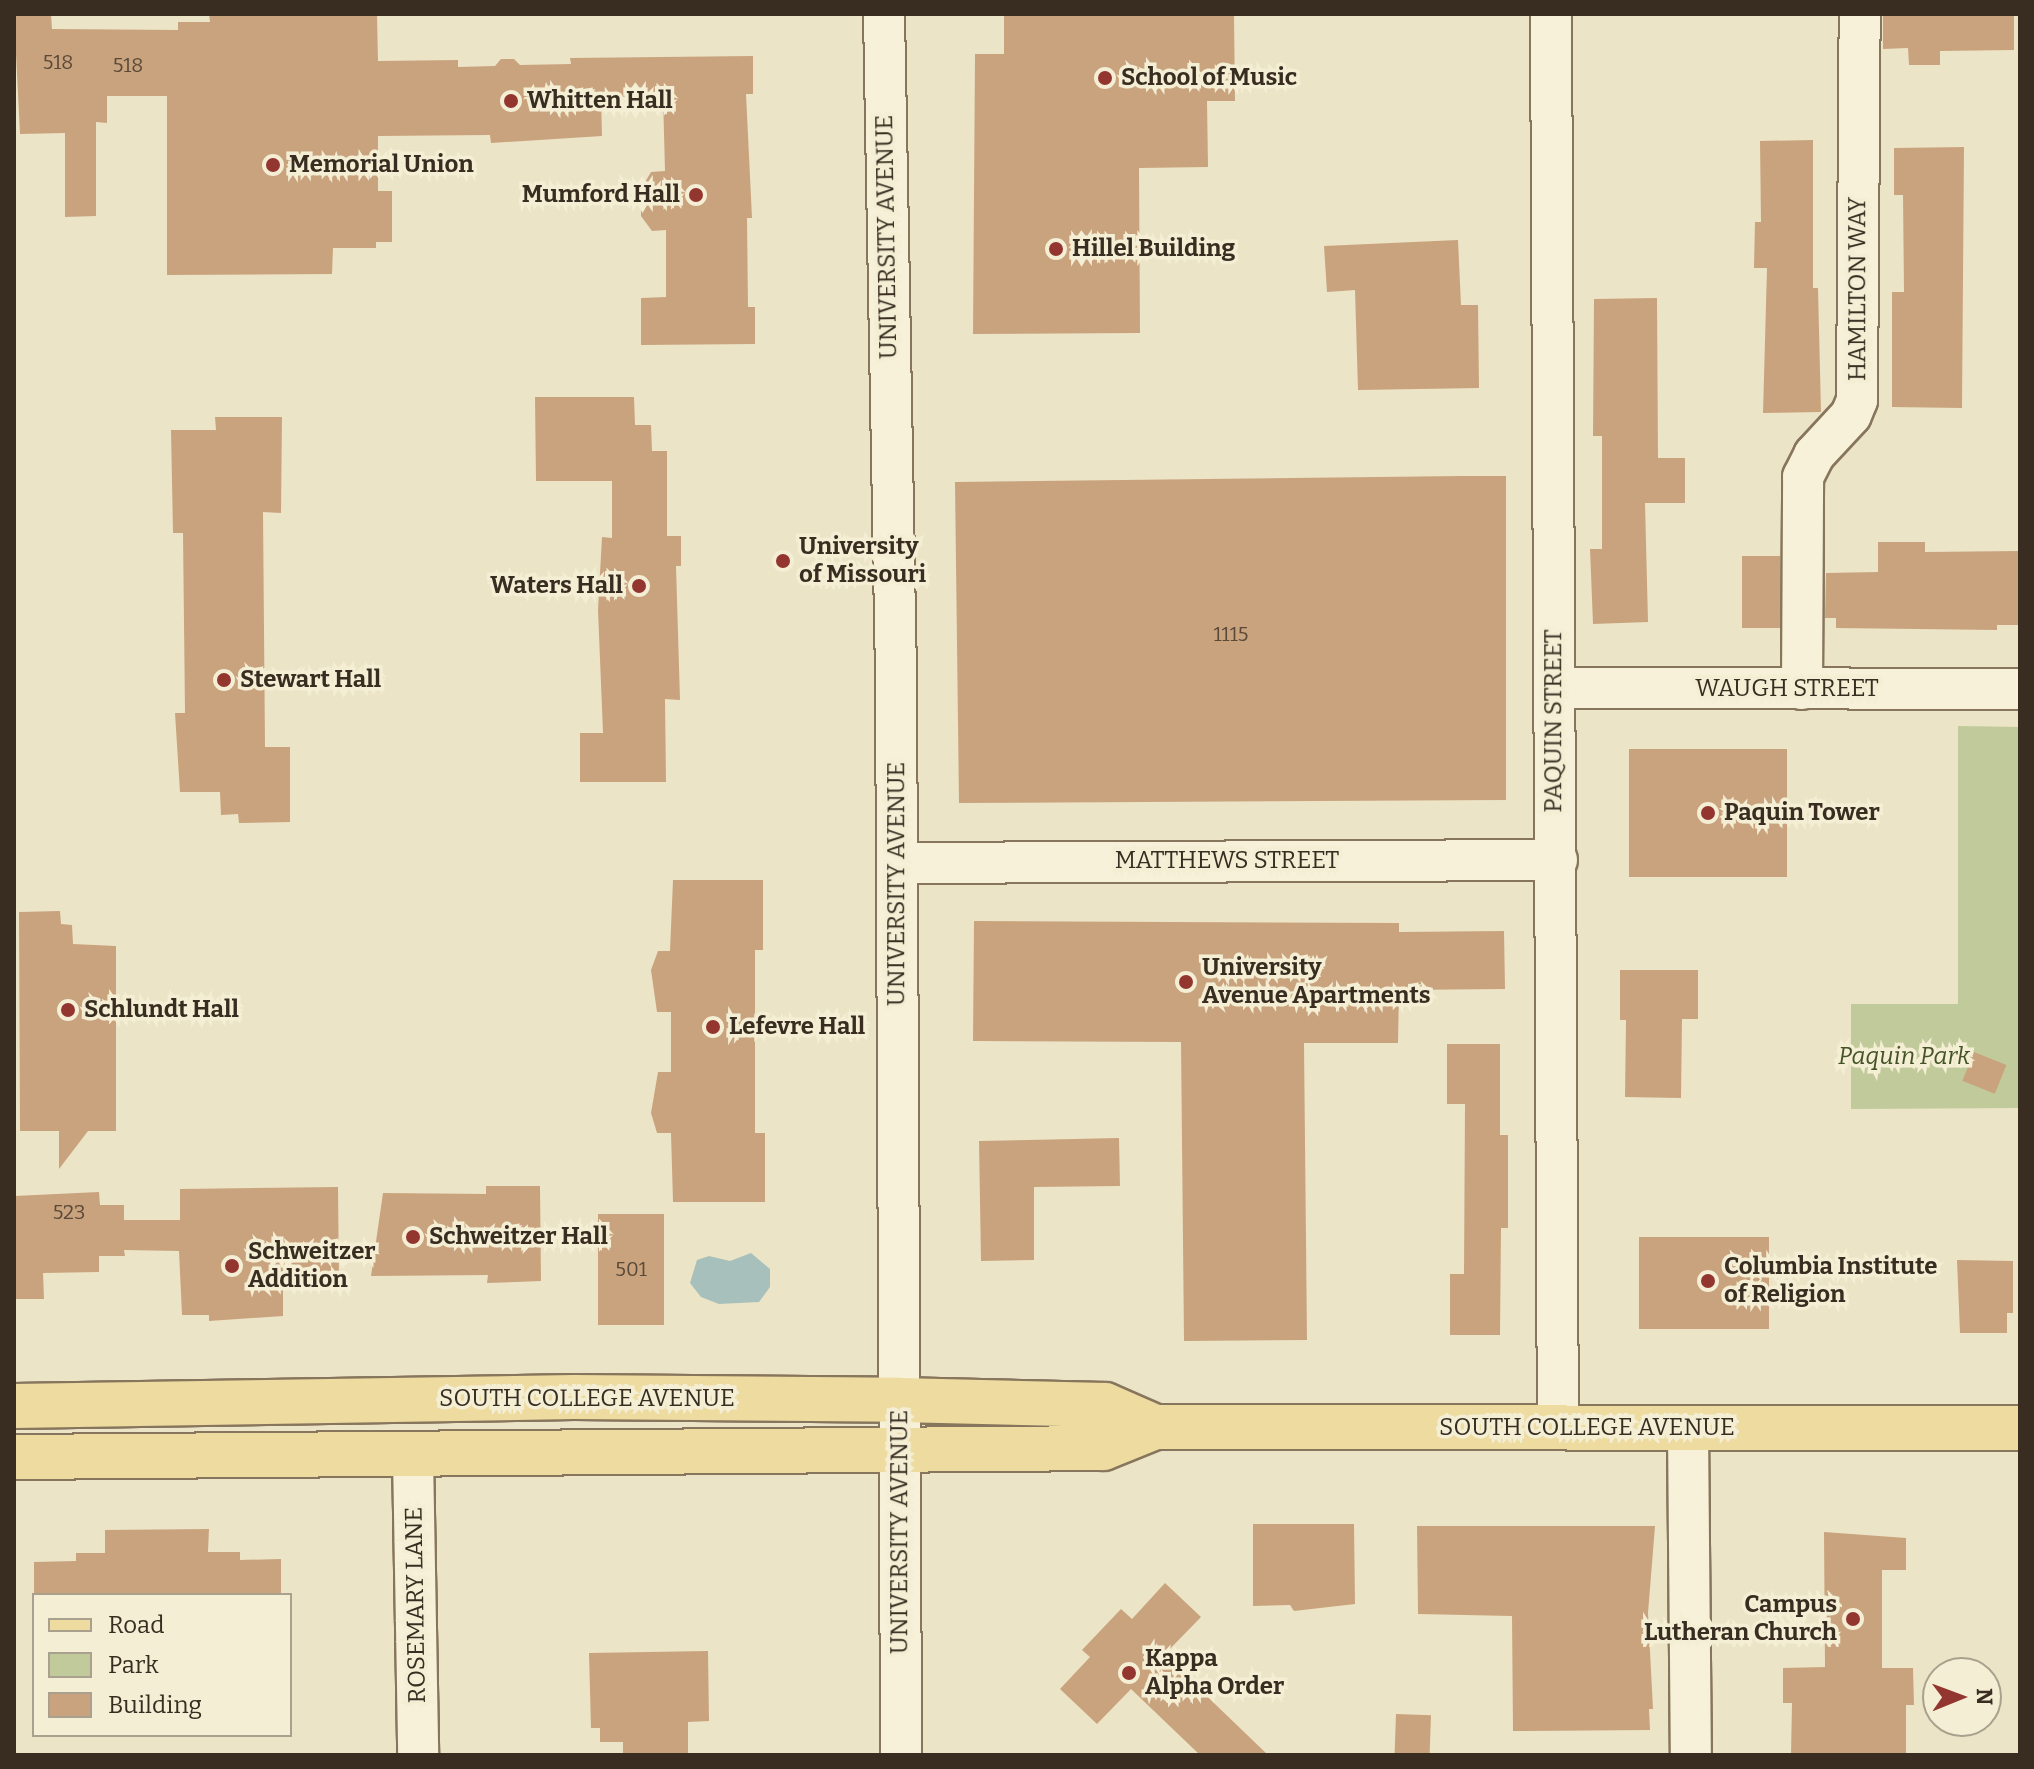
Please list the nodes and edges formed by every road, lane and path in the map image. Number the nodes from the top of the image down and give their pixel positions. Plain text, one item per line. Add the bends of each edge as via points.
1 (884, 14) edge
2 (1551, 14) edge
3 (1860, 14) edge
4 (1555, 688) junction
5 (1802, 689) junction
6 (2020, 689) edge
7 (1557, 860) junction
8 (897, 863) junction
9 (899, 1400) junction
10 (14, 1406) edge
11 (1155, 1427) junction
12 (1558, 1428) junction
13 (1688, 1428) junction
14 (2020, 1428) edge
15 (899, 1451) junction
16 (413, 1455) junction
17 (14, 1457) edge
18 (418, 1755) edge
19 (901, 1755) edge
20 (1691, 1755) edge

1 - 8 street, UNIVERSITY AVENUE
2 - 4 street, PAQUIN STREET
3 - 5 street, HAMILTON WAY via 1857,400 1803,477
4 - 5 street, WAUGH STREET
4 - 7 street, PAQUIN STREET
5 - 6 street, WAUGH STREET
7 - 8 street, MATTHEWS STREET
7 - 12 street, PAQUIN STREET
8 - 9 street, UNIVERSITY AVENUE
9 - 10 main road, SOUTH COLLEGE AVENUE via 574,1397
9 - 11 main road, SOUTH COLLEGE AVENUE via 1105,1405
9 - 15 street, UNIVERSITY AVENUE
11 - 12 main road, SOUTH COLLEGE AVENUE
11 - 15 main road, SOUTH COLLEGE AVENUE via 1103,1448
12 - 13 main road, SOUTH COLLEGE AVENUE
13 - 14 main road, SOUTH COLLEGE AVENUE
13 - 20 street
15 - 16 main road, SOUTH COLLEGE AVENUE
15 - 19 street, UNIVERSITY AVENUE
16 - 17 main road, SOUTH COLLEGE AVENUE
16 - 18 street, ROSEMARY LANE

